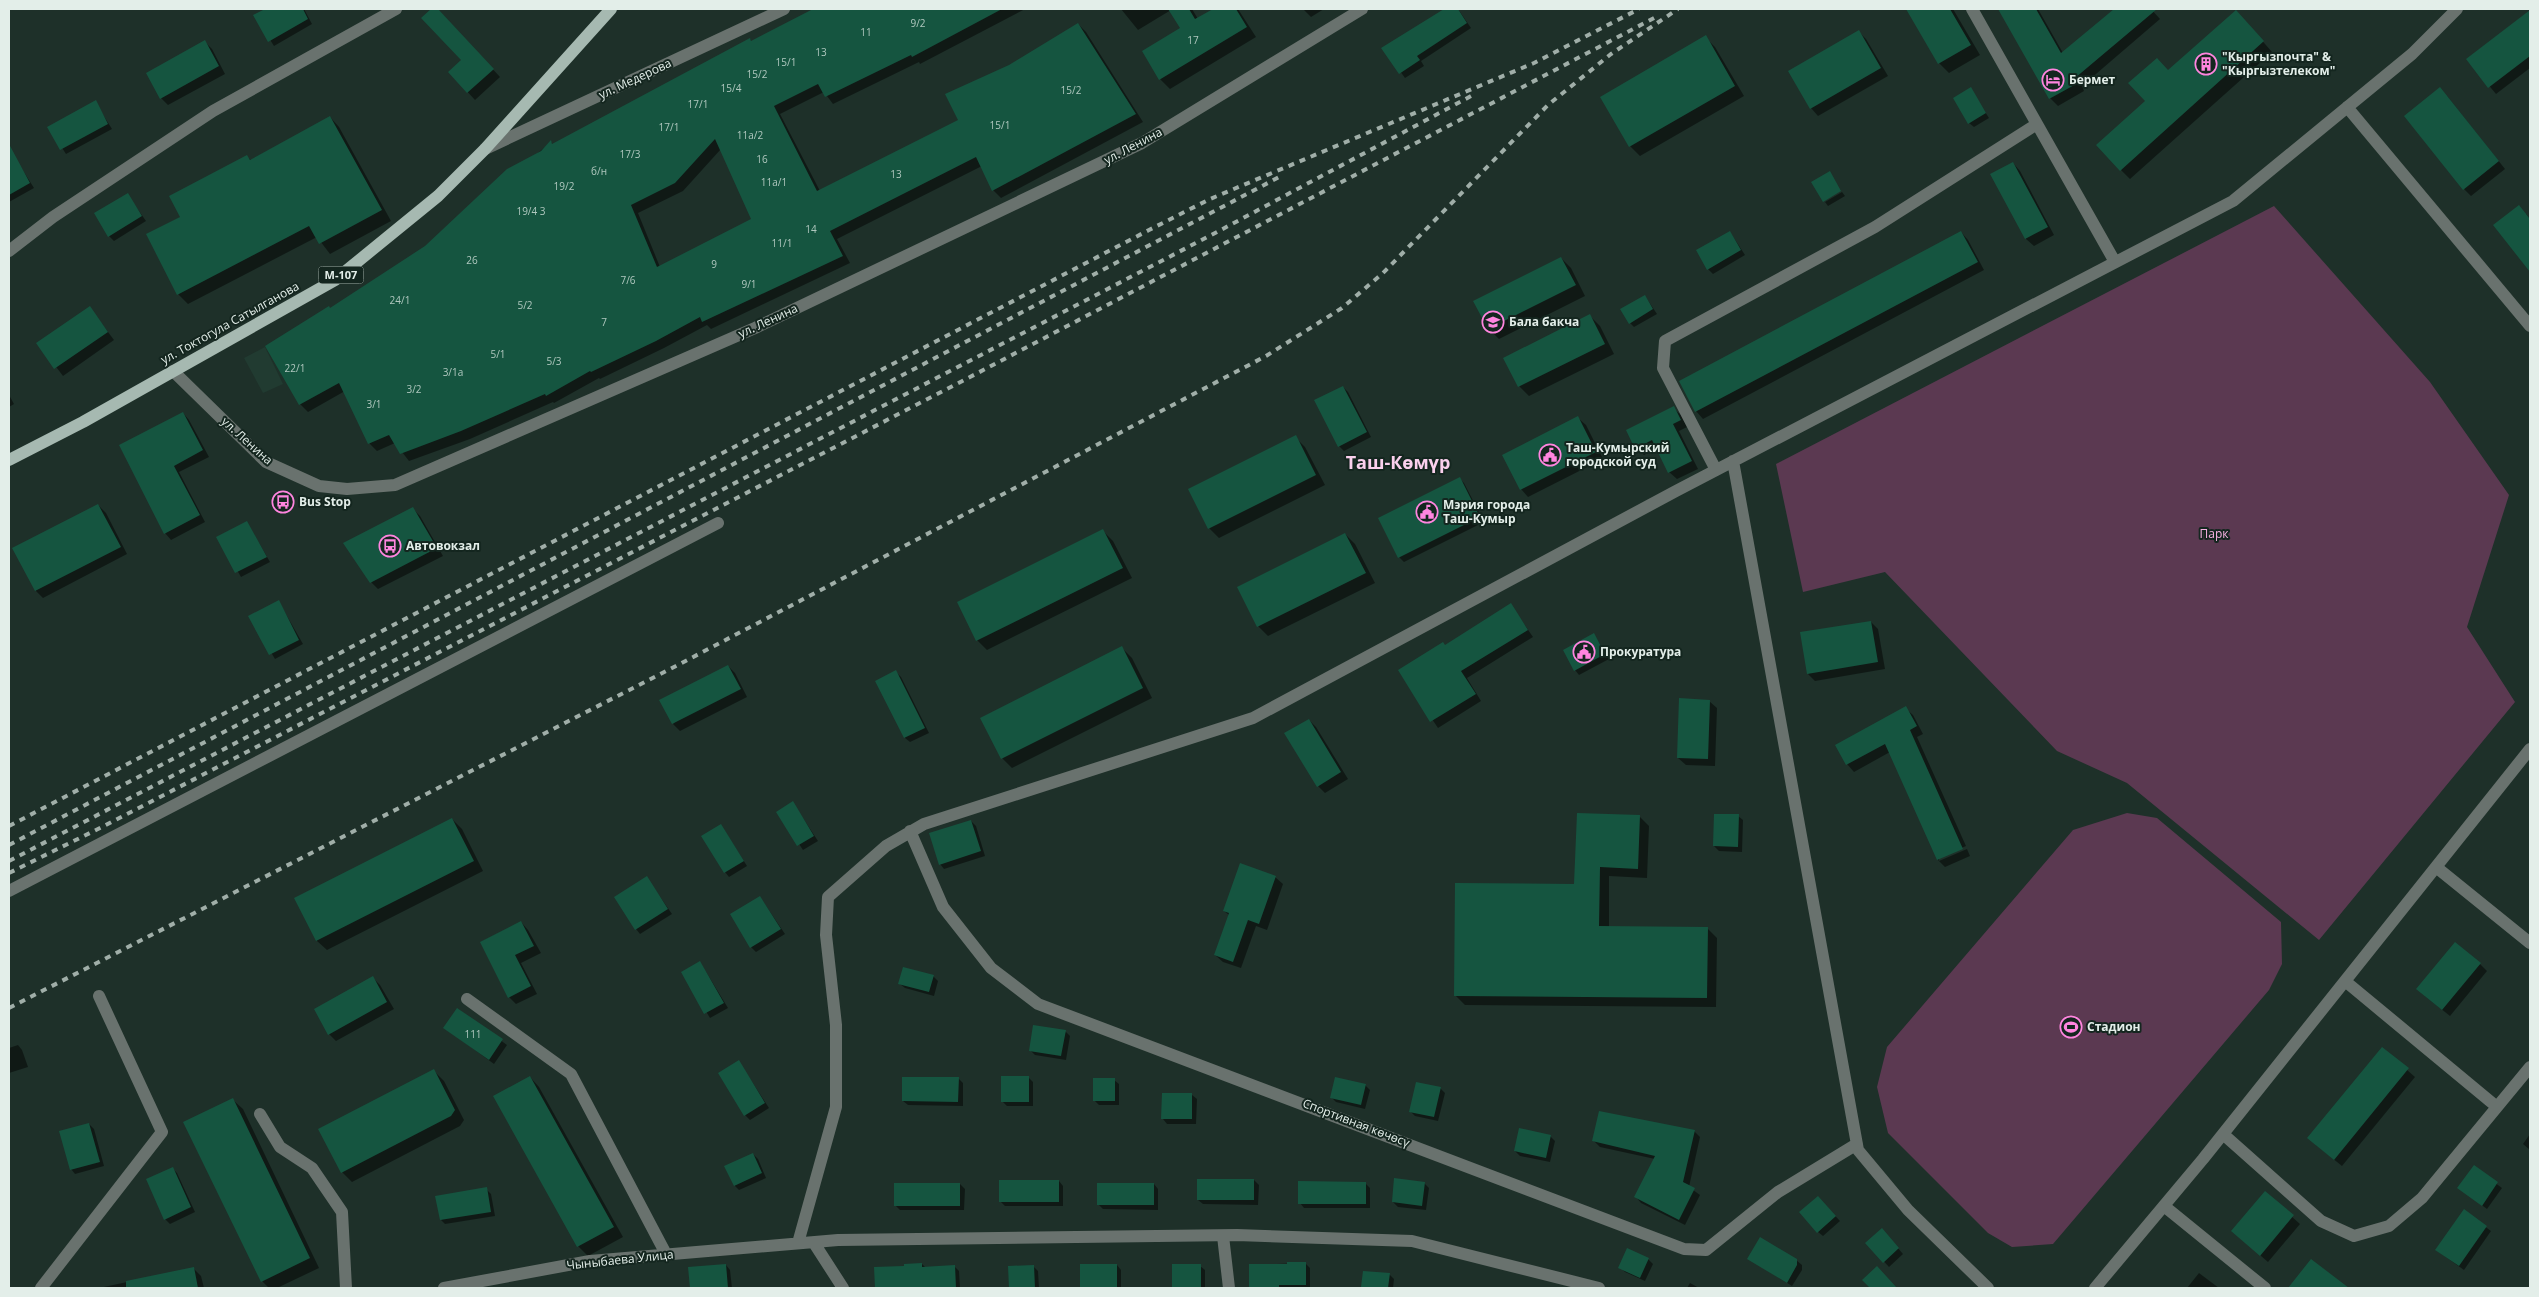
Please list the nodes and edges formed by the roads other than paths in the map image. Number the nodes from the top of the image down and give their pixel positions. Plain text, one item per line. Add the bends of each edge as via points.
1 (396, 9) edge
2 (612, 9) edge
3 (784, 9) edge
4 (1362, 9) edge
5 (1972, 9) edge
6 (2457, 9) edge
7 (2347, 107) junction
8 (2037, 124) junction
9 (485, 149) junction
10 (9, 251) edge
11 (2115, 262) junction
12 (2530, 326) edge
13 (173, 371) junction
14 (9, 460) edge
15 (1733, 461) junction
16 (1716, 470) junction
17 (718, 523) dead end
18 (2530, 749) edge
19 (910, 831) junction
20 (2436, 867) junction
21 (9, 892) edge
22 (2530, 943) edge
23 (2345, 981) junction
24 (99, 996) dead end
25 (467, 1000) dead end
26 (2530, 1067) edge
27 (2497, 1107) junction
28 (260, 1114) dead end
29 (2223, 1134) junction
30 (1857, 1144) junction
31 (2164, 1206) junction
32 (1223, 1236) junction
33 (798, 1243) junction
34 (814, 1243) junction
35 (666, 1254) junction
36 (41, 1288) edge
37 (346, 1288) edge
38 (444, 1288) edge
39 (843, 1288) edge
40 (1229, 1288) edge
41 (1600, 1288) edge
42 (1988, 1288) edge
43 (2094, 1288) edge
44 (2265, 1288) edge

1 - 10 street via 213,112
2 - 9 main road, ул. Токтогула Сатылганова / М-107
3 - 9 street, ул. Медерова
4 - 13 street, ул. Ленина via 1142,143 755,328 395,485 347,489 319,486 266,462
5 - 8 street
6 - 7 street via 2412,54
7 - 11 street via 2233,201
7 - 12 street
8 - 11 street
8 - 16 street via 1876,227 1665,341 1662,368
9 - 13 main road, ул. Токтогула Сатылганова / М-107 via 438,196 335,280
11 - 15 street
13 - 14 main road, ул. Токтогула Сатылганова / М-107
15 - 16 street
15 - 30 street
16 - 19 street via 1253,718 933,820
17 - 21 street
18 - 20 street
19 - 30 street, Спортивная көчөсү via 943,907 991,968 1038,1004 1684,1248 1706,1250 1778,1192
19 - 33 street via 886,846 828,897 826,935 836,1025 836,1107
20 - 22 street
20 - 23 street
23 - 27 street
23 - 29 street
24 - 36 street via 162,1132
25 - 35 street via 571,1074
26 - 27 street
27 - 29 street via 2422,1198 2389,1226 2354,1236 2321,1221
28 - 37 street via 280,1147 312,1168 342,1212
29 - 31 street
30 - 42 street via 1858,1150 1908,1210
31 - 43 street
31 - 44 street
32 - 34 street, Чыныбаева Улица via 838,1240
32 - 40 street
32 - 41 street, Чыныбаева Улица via 1412,1241
33 - 34 street, Чыныбаева Улица
33 - 35 street, Чыныбаева Улица
34 - 39 street
35 - 38 street, Чыныбаева Улица via 590,1261

